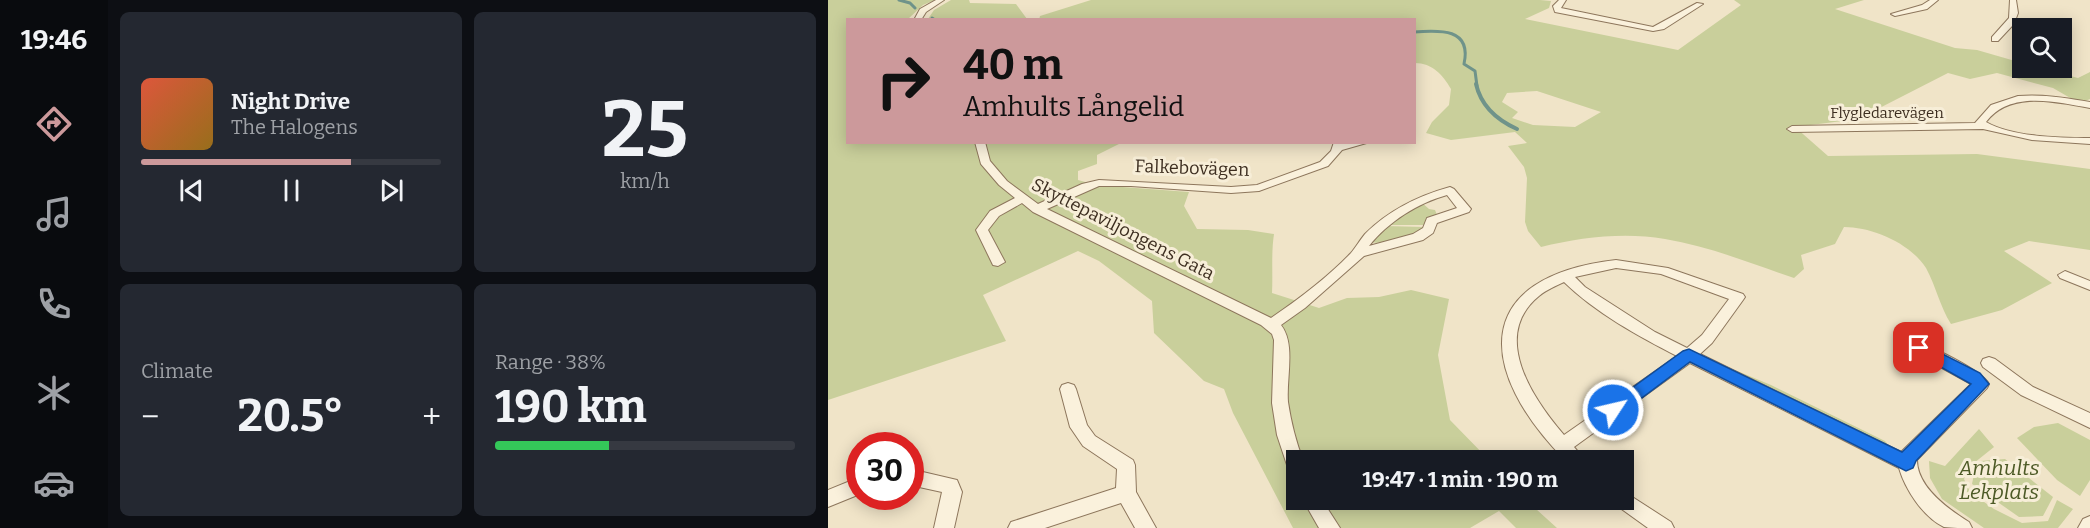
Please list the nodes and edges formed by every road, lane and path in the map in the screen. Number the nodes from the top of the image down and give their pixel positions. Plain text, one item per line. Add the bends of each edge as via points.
1 (941, 0) edge
2 (1563, 0) edge
3 (1935, 0) edge
4 (2013, 0) edge
5 (1699, 4) dead end
6 (1895, 14) dead end
7 (918, 18) edge
8 (2014, 18) edge
9 (2012, 23) edge
10 (1995, 39) dead end
11 (2090, 105) edge
12 (1983, 126) junction
13 (1792, 129) dead end
14 (2090, 141) edge
15 (980, 144) edge
16 (1339, 145) edge
17 (1023, 199) junction
18 (1037, 209) junction
19 (1359, 253) junction
20 (998, 262) dead end
21 (2065, 275) dead end
22 (1559, 278) junction
23 (2090, 286) edge
24 (1272, 325) junction
25 (1919, 348) dead end
26 (1685, 359) junction
27 (1989, 363) dead end
28 (1068, 389) dead end
29 (2090, 421) edge
30 (1562, 446) junction
31 (1291, 450) edge
32 (1566, 450) edge
33 (1906, 463) junction
34 (924, 480) edge
35 (846, 491) edge
36 (1126, 494) junction
37 (828, 499) edge
38 (1634, 507) edge
39 (1318, 510) edge
40 (1958, 527) edge
41 (944, 528) edge
42 (1018, 528) edge
43 (1146, 528) edge
44 (1330, 528) edge
45 (1664, 528) edge

1 - 7 street via 922,11
2 - 5 street via 1558,10 1653,29
3 - 6 street
4 - 8 street
9 - 10 street
11 - 12 street via 2053,100 2012,101 1991,109 1980,123
12 - 13 street, Flygledarevägen
12 - 14 street, Flygledarevägen via 2042,138
15 - 17 street, Skyttepaviljongens Gata via 985,162
16 - 18 street, Falkebovägen via 1324,164 1259,188 1100,183
17 - 18 street, Skyttepaviljongens Gata
17 - 20 street via 988,217 982,230
18 - 24 street, Skyttepaviljongens Gata
19 - 19 street via 1418,237 1429,230 1431,221 1465,209 1450,190 1428,197 1383,225 1361,246
19 - 24 street
21 - 23 street
22 - 26 street
22 - 26 street via 1595,266 1638,265 1671,271 1737,297 1707,339
22 - 30 street via 1533,291 1521,303 1512,321 1508,349 1514,373 1530,406
24 - 31 street via 1281,338 1280,403
25 - 33 street via 1981,384
26 - 30 street
26 - 33 street
27 - 29 street via 2027,391
28 - 36 street via 1079,427 1089,441 1126,465
30 - 32 street
33 - 40 street via 1925,497
34 - 41 street via 950,486
35 - 37 street
36 - 42 street
36 - 43 street
38 - 45 street
39 - 44 street

